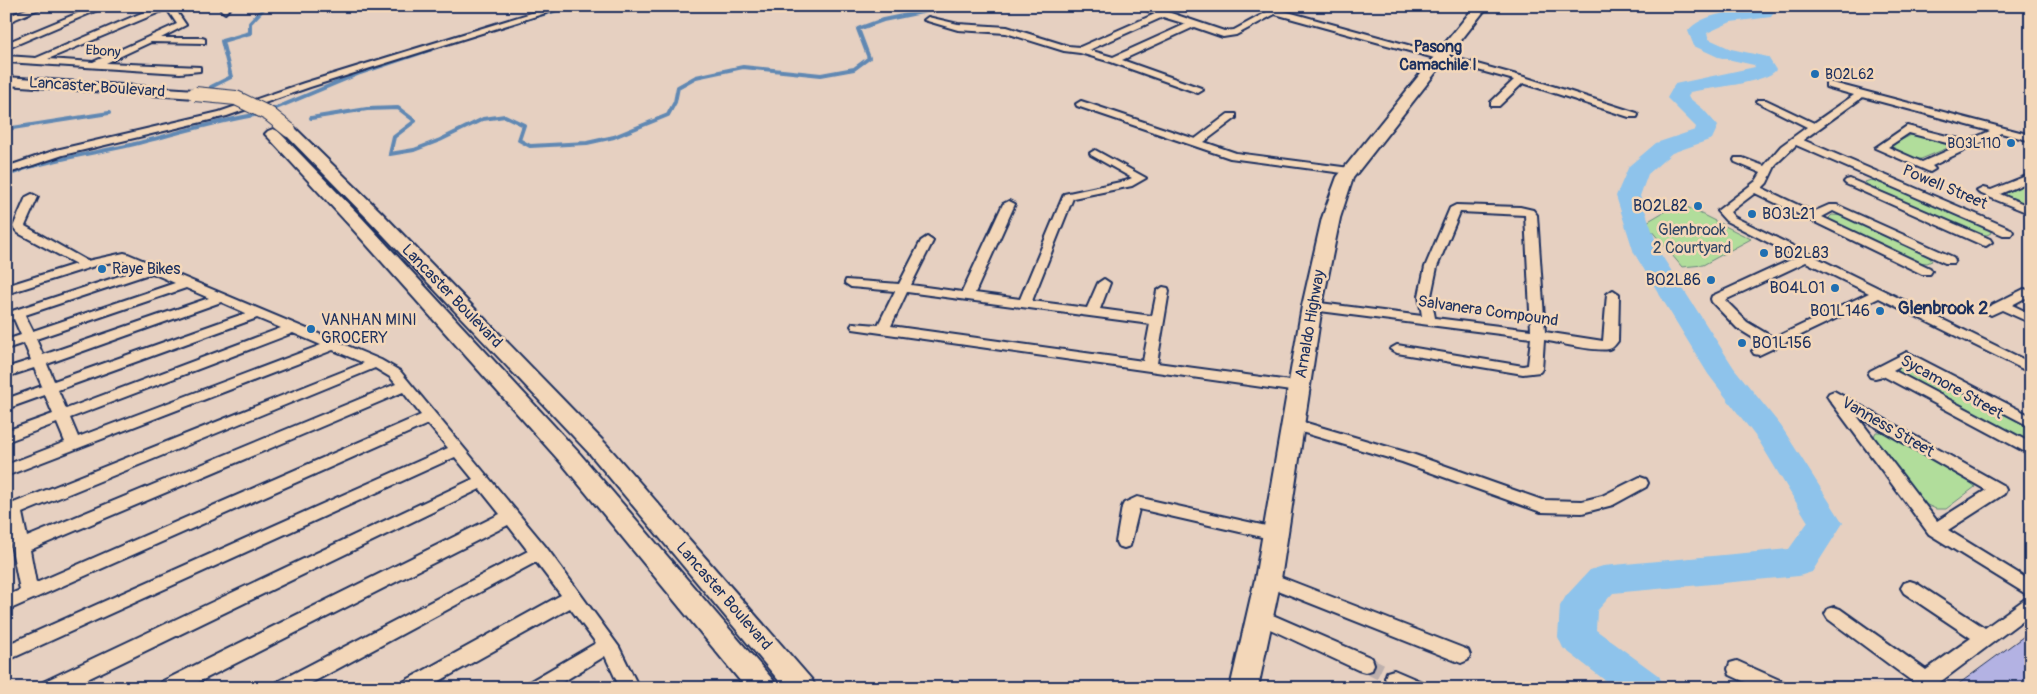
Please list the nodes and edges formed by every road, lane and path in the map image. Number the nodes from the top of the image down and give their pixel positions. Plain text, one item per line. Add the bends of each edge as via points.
1 (42, 6) edge
2 (103, 6) edge
3 (168, 6) edge
4 (564, 6) edge
5 (1141, 6) edge
6 (1256, 6) edge
7 (1482, 6) edge
8 (1274, 11) junction
9 (1163, 14) junction
10 (6, 20) edge
11 (928, 20) dead end
12 (1192, 25) junction
13 (149, 40) junction
14 (202, 41) dead end
15 (6, 46) edge
16 (1081, 50) junction
17 (6, 58) edge
18 (1440, 58) junction
19 (1114, 60) junction
20 (37, 61) junction
21 (94, 64) junction
22 (198, 69) dead end
23 (1521, 79) junction
24 (6, 80) edge
25 (1829, 85) dead end
26 (6, 88) edge
27 (1198, 90) dead end
28 (1861, 94) junction
29 (189, 96) junction
30 (1762, 102) dead end
31 (1081, 104) dead end
32 (1495, 104) dead end
33 (1633, 115) dead end
34 (1232, 116) dead end
35 (1815, 127) junction
36 (2000, 130) junction
37 (281, 132) junction
38 (2031, 138) edge
39 (1795, 141) junction
40 (1196, 143) junction
41 (1968, 145) junction
42 (1095, 153) dead end
43 (6, 158) edge
44 (1739, 160) dead end
45 (11, 170) edge
46 (1766, 170) junction
47 (1870, 173) junction
48 (2031, 177) edge
49 (1345, 178) junction
50 (1753, 188) junction
51 (32, 197) dead end
52 (1009, 204) dead end
53 (2031, 210) edge
54 (1813, 217) junction
55 (2010, 230) joint
56 (927, 240) dead end
57 (1983, 244) joint
58 (1807, 258) junction
59 (86, 265) junction
60 (153, 269) junction
61 (187, 283) junction
62 (851, 283) dead end
63 (1104, 283) dead end
64 (903, 288) junction
65 (6, 290) edge
66 (1163, 291) dead end
67 (1879, 293) junction
68 (1613, 294) dead end
69 (967, 296) junction
70 (2031, 296) edge
71 (221, 298) junction
72 (1025, 303) junction
73 (1312, 306) junction
74 (1092, 312) junction
75 (258, 313) junction
76 (12, 315) edge
77 (2031, 319) edge
78 (1158, 321) junction
79 (1428, 321) junction
80 (858, 326) dead end
81 (294, 328) junction
82 (883, 330) junction
83 (1538, 335) junction
84 (29, 338) junction
85 (1774, 344) junction
86 (6, 345) edge
87 (333, 345) junction
88 (1397, 349) dead end
89 (1759, 352) dead end
90 (39, 362) junction
91 (376, 363) junction
92 (1149, 366) junction
93 (2031, 369) edge
94 (6, 373) edge
95 (404, 386) junction
96 (1298, 387) junction
97 (50, 388) junction
98 (6, 404) edge
99 (62, 416) junction
100 (431, 417) junction
101 (2031, 422) edge
102 (1293, 424) junction
103 (6, 437) edge
104 (74, 445) junction
105 (458, 450) junction
106 (2031, 450) edge
107 (6, 471) edge
108 (482, 481) junction
109 (1640, 483) dead end
110 (10, 511) edge
111 (511, 516) junction
112 (1935, 530) junction
113 (1275, 534) junction
114 (1124, 542) dead end
115 (20, 547) junction
116 (540, 552) junction
117 (1268, 579) junction
118 (1910, 588) dead end
119 (2031, 590) edge
120 (30, 594) junction
121 (572, 598) junction
122 (6, 604) edge
123 (2031, 604) edge
124 (1834, 614) dead end
125 (1259, 616) junction
126 (1985, 637) junction
127 (607, 645) junction
128 (6, 653) edge
129 (1461, 655) dead end
130 (1365, 664) tunnel mouth
131 (1737, 668) dead end
132 (1394, 678) tunnel mouth
133 (1923, 684) edge
134 (1249, 686) edge
135 (50, 688) edge
136 (168, 688) edge
137 (284, 688) edge
138 (410, 688) edge
139 (536, 688) edge
140 (630, 688) edge
141 (763, 688) edge
142 (802, 688) edge
143 (1415, 688) edge
144 (1777, 688) edge

1 - 10 street
2 - 15 street
3 - 13 street via 182,25
3 - 20 street
4 - 45 street via 223,114 69,149
5 - 9 street
6 - 8 street
7 - 18 main road, Arnaldo Highway
8 - 12 street via 1229,34
8 - 18 street
9 - 12 street
9 - 16 street
11 - 16 street via 958,27 1007,30 1067,49
12 - 19 street
13 - 14 street
13 - 21 street
16 - 19 street
17 - 20 street, Ebony
18 - 23 street
18 - 49 main road, Arnaldo Highway
19 - 27 street
20 - 21 street, Ebony
21 - 22 street, Ebony
23 - 32 street
23 - 33 street
24 - 29 main road, Lancaster Boulevard
25 - 28 street
26 - 29 main road, Lancaster Boulevard
28 - 35 street
28 - 36 street
29 - 37 main road, Lancaster Boulevard via 233,105
30 - 35 street
31 - 40 street
34 - 40 street
35 - 39 street
36 - 38 street
36 - 41 street
37 - 141 main road, Lancaster Boulevard via 356,222 572,460
37 - 142 main road, Lancaster Boulevard via 375,216 598,449
39 - 46 street via 1776,156
39 - 47 street, Powell Street
40 - 49 street via 1234,156
41 - 41 street via 1927,168 1880,148 1907,129
42 - 72 street via 1140,178 1128,184 1068,196
43 - 45 street
44 - 46 street
46 - 50 street via 1761,183
47 - 55 street, Powell Street
47 - 57 street, Powell Street via 1847,183
48 - 53 street via 1987,193
49 - 73 main road, Arnaldo Highway via 1331,218
50 - 54 street
50 - 58 street via 1723,211 1730,219
51 - 59 street via 19,227
52 - 69 street
54 - 54 street via 1921,273 1949,260 1833,207
55 - 57 street, Powell Street
56 - 64 street
58 - 67 street
58 - 85 street via 1718,299 1742,325
59 - 60 street via 124,257
59 - 65 street
60 - 61 street
60 - 76 street
61 - 71 street
61 - 84 street
62 - 64 street
63 - 74 street
64 - 69 street
64 - 82 street
66 - 78 street
67 - 85 street
67 - 93 street
68 - 83 street, Salvanera Compound via 1611,341 1607,345
69 - 72 street
70 - 77 street via 2024,293 1996,308
71 - 75 street
71 - 90 street
72 - 74 street
73 - 79 street, Salvanera Compound
73 - 96 main road, Arnaldo Highway
74 - 78 street
75 - 81 street
75 - 97 street
76 - 84 street
78 - 92 street
79 - 83 street, Salvanera Compound
79 - 83 street via 1425,296 1431,266 1456,208 1520,210 1531,215
80 - 82 street
81 - 87 street
81 - 99 street
82 - 92 street
83 - 88 street via 1535,369 1523,370
84 - 86 street
84 - 90 street
85 - 89 street
87 - 91 street
87 - 104 street
90 - 94 street
90 - 97 street
91 - 95 street via 395,374
91 - 110 street
92 - 96 street
95 - 100 street
95 - 115 street
96 - 102 main road, Arnaldo Highway
97 - 98 street
97 - 99 street
99 - 103 street
99 - 104 street
100 - 105 street
100 - 120 street
101 - 106 street, Sycamore Street via 1907,356 1879,372
102 - 109 street via 1406,458 1541,506 1582,507 1607,501
102 - 113 main road, Arnaldo Highway
104 - 107 street
105 - 108 street
105 - 128 street
108 - 111 street
108 - 135 street
110 - 115 street
111 - 116 street
111 - 136 street
112 - 112 street, Vanness Street via 1898,480 1834,396 1998,490
112 - 119 street, Vanness Street
113 - 114 street via 1137,503 1130,506
113 - 117 main road, Arnaldo Highway
115 - 120 street
116 - 121 street
116 - 137 street
117 - 125 main road, Arnaldo Highway
117 - 129 street
118 - 126 street
120 - 122 street
121 - 127 street
121 - 138 street
123 - 126 street
124 - 133 street
125 - 130 street
125 - 134 main road, Arnaldo Highway
126 - 133 street
127 - 139 street
127 - 140 street
131 - 144 street
132 - 143 street

